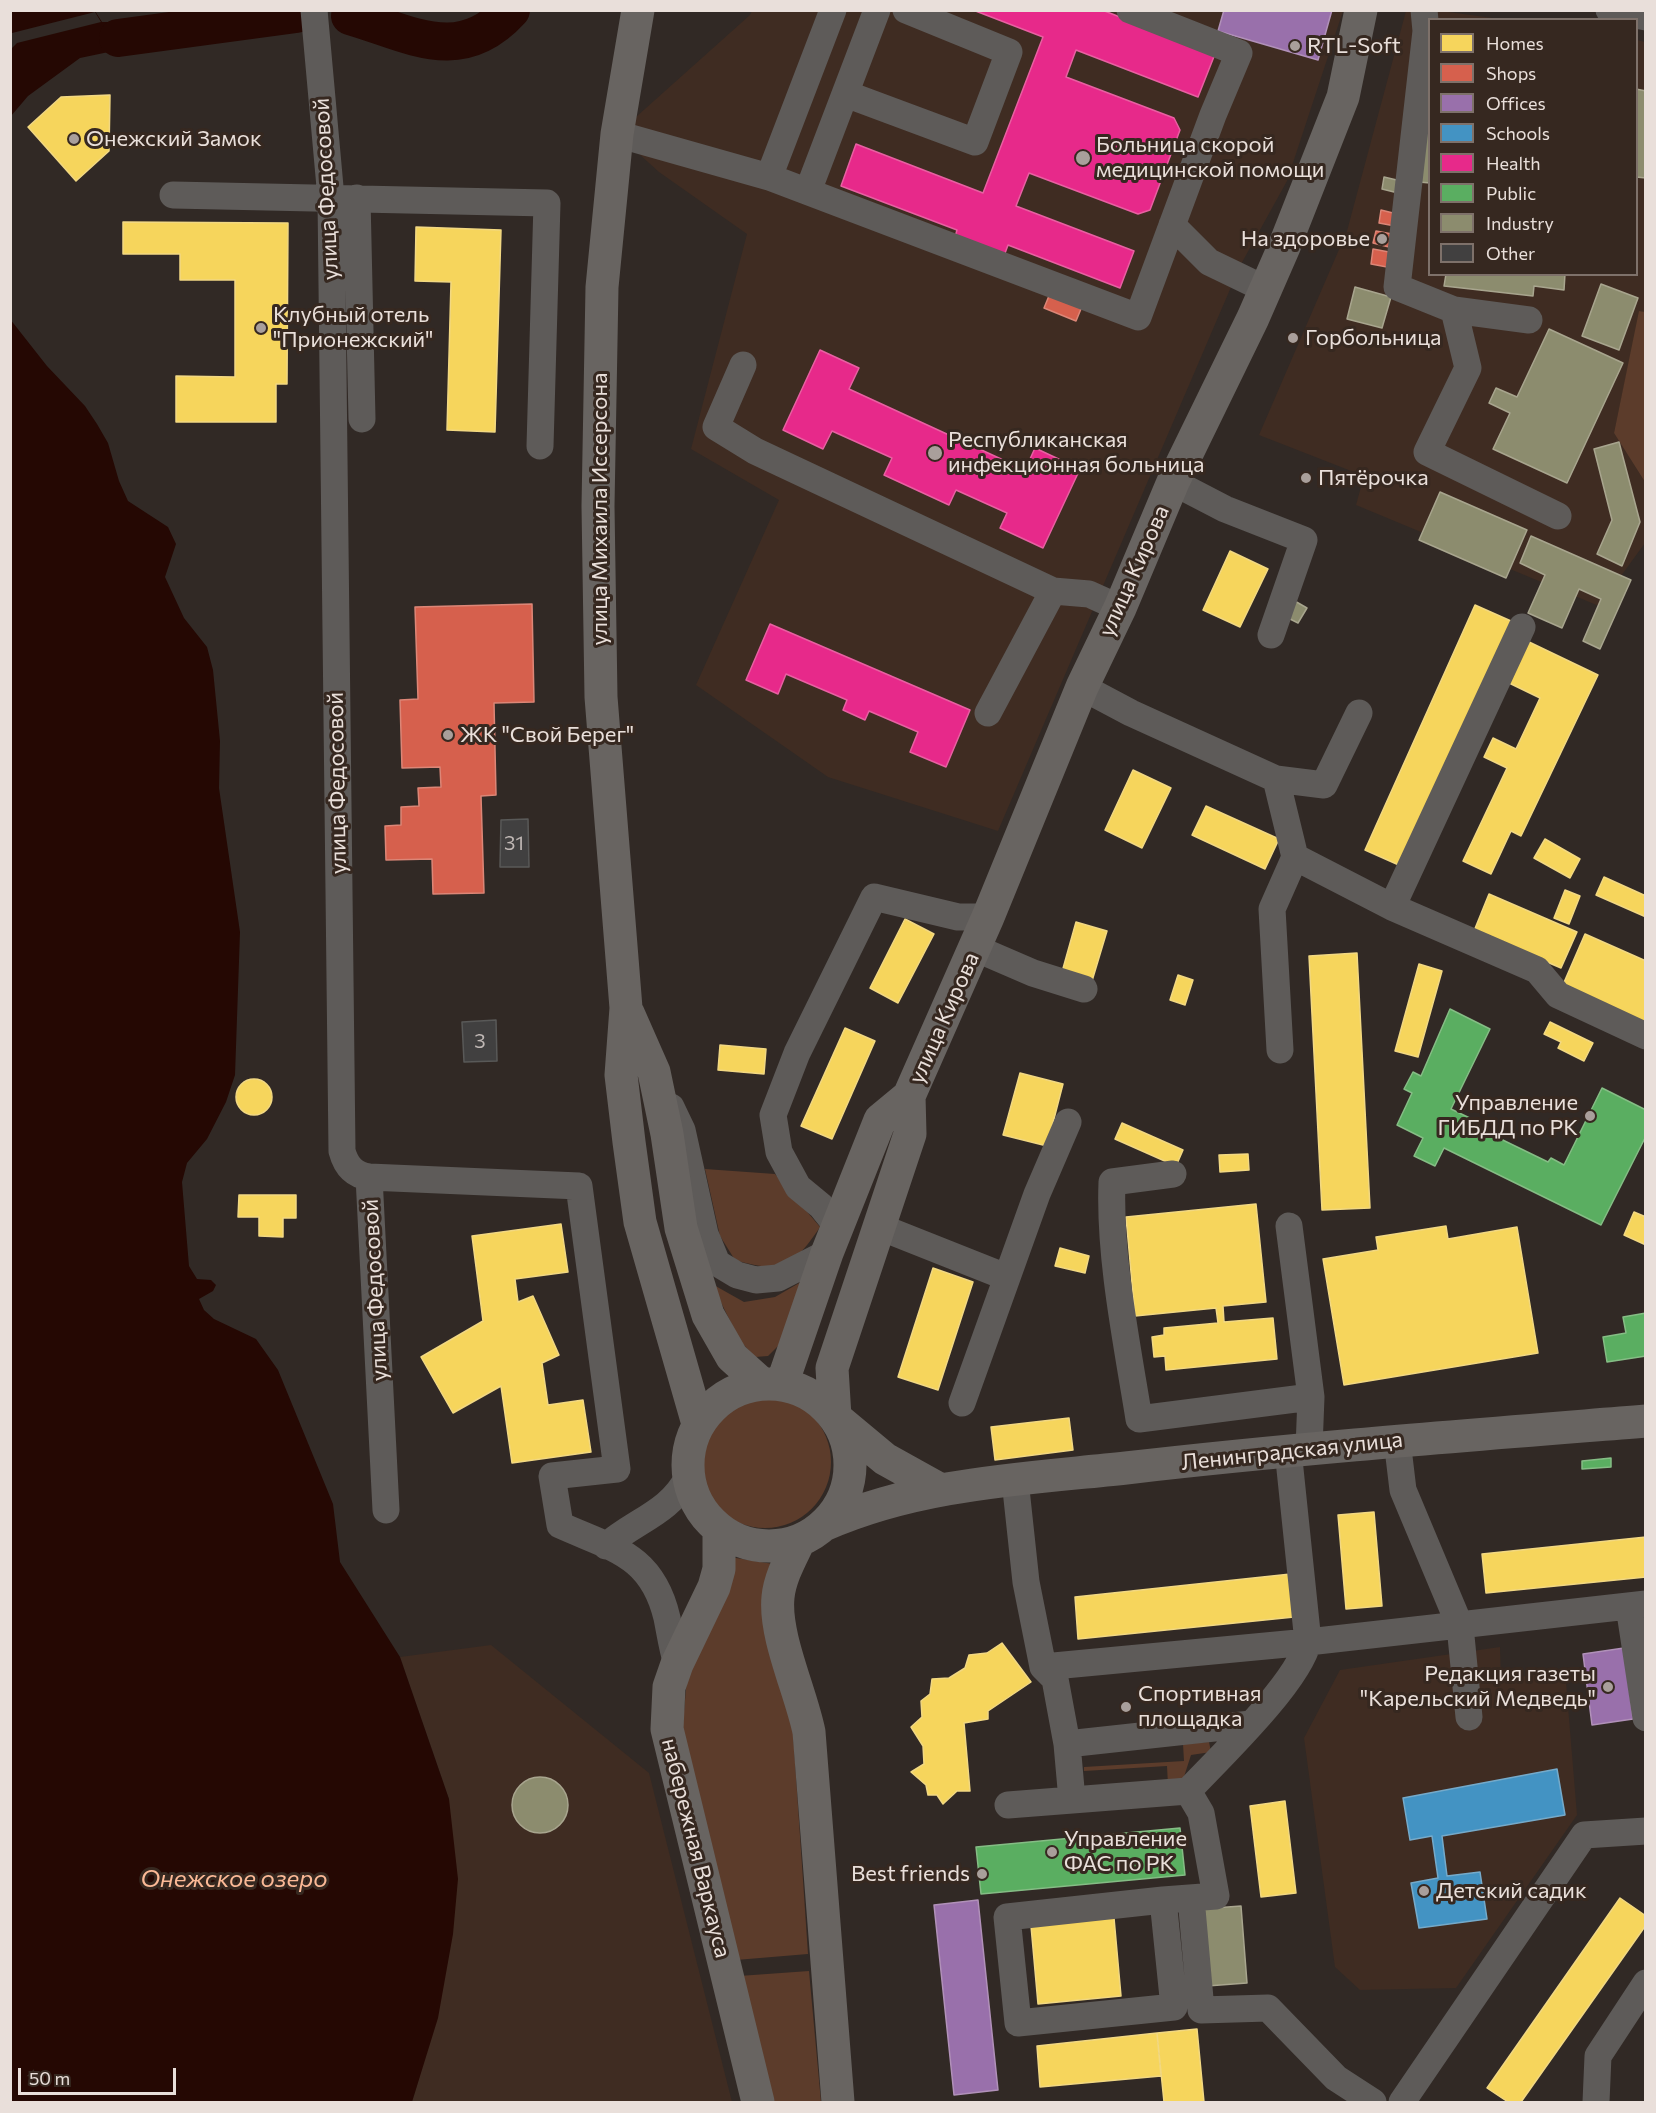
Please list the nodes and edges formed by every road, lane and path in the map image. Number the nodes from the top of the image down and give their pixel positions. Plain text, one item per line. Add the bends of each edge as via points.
1 (314, 10) edge
2 (638, 10) edge
3 (833, 10) edge
4 (877, 10) edge
5 (906, 10) edge
6 (1130, 10) edge
7 (1362, 10) edge
8 (1424, 10) edge
9 (1609, 10) edge
10 (1646, 17) edge
11 (846, 94) junction
12 (617, 134) junction
13 (769, 177) junction
14 (808, 191) junction
15 (173, 195) dead end
16 (344, 198) junction
17 (1172, 225) junction
18 (1267, 290) junction
19 (1454, 310) junction
20 (1529, 320) dead end
21 (743, 365) dead end
22 (362, 419) dead end
23 (540, 446) dead end
24 (1173, 482) junction
25 (1558, 516) dead end
26 (1053, 591) junction
27 (1120, 608) junction
28 (1522, 627) dead end
29 (1271, 634) dead end
30 (1082, 687) junction
31 (1359, 712) dead end
32 (988, 713) dead end
33 (1276, 779) junction
34 (1295, 857) junction
35 (1392, 907) junction
36 (988, 917) junction
37 (975, 948) junction
38 (1083, 989) dead end
39 (626, 1008) junction
40 (1646, 1036) edge
41 (1280, 1050) dead end
42 (654, 1072) junction
43 (909, 1096) junction
44 (1068, 1122) dead end
45 (1173, 1174) dead end
46 (369, 1178) junction
47 (1289, 1226) dead end
48 (880, 1227) junction
49 (832, 1239) junction
50 (1006, 1276) junction
51 (772, 1384) junction
52 (1311, 1397) junction
53 (962, 1403) dead end
54 (835, 1417) junction
55 (1646, 1421) edge
56 (698, 1424) junction
57 (1397, 1440) junction
58 (1299, 1449) junction
59 (688, 1477) junction
60 (1015, 1480) junction
61 (939, 1489) junction
62 (386, 1510) dead end
63 (719, 1529) junction
64 (812, 1533) junction
65 (606, 1546) junction
66 (1637, 1605) edge
67 (1460, 1626) junction
68 (1308, 1642) junction
69 (677, 1664) junction
70 (1043, 1667) junction
71 (1469, 1717) dead end
72 (1646, 1718) edge
73 (1251, 1724) junction
74 (1067, 1744) junction
75 (1188, 1791) junction
76 (1072, 1800) junction
77 (1008, 1805) dead end
78 (1646, 1831) edge
79 (1191, 1898) junction
80 (1163, 1900) junction
81 (1646, 1983) edge
82 (758, 2103) edge
83 (838, 2103) edge
84 (1373, 2103) edge
85 (1402, 2103) edge
86 (1596, 2103) edge

1 - 16 street, улица Федосовой via 315,42
2 - 12 main road, улица Михаила Иссерсона
3 - 13 street
4 - 11 street
5 - 11 street via 1009,52 975,142
6 - 17 street via 1239,53
7 - 18 main road, улица Кирова via 1343,97
8 - 19 street via 1426,31 1397,287
9 - 10 street
11 - 14 street
12 - 13 street
12 - 39 main road, улица Михаила Иссерсона via 602,286 598,506 601,697
13 - 14 street
14 - 17 street via 1138,317
15 - 16 street
16 - 22 street
16 - 23 street via 548,203
16 - 46 street, улица Федосовой via 340,1137 345,1162 359,1176
17 - 18 street via 1209,261
18 - 24 main road, улица Кирова
19 - 20 street
19 - 25 street via 1467,368 1427,452
21 - 26 street via 716,427 755,451
24 - 27 main road, улица Кирова
24 - 29 street via 1225,509 1304,540
26 - 27 street via 1089,594
26 - 32 street
27 - 30 main road, улица Кирова
28 - 35 street
30 - 33 street
30 - 36 main road, улица Кирова
31 - 33 street via 1324,785
33 - 34 street
34 - 35 street
34 - 41 street via 1272,909
35 - 40 street via 1537,970 1558,995
36 - 37 main road, улица Кирова
36 - 49 street via 958,916 874,897 796,1053 773,1115 779,1152 798,1187 821,1206
37 - 38 street
37 - 43 main road, улица Кирова
39 - 42 main road, улица Михаила Иссерсона
39 - 56 main road, улица Михаила Иссерсона via 621,1075 640,1222
42 - 49 street via 682,1130 705,1234 717,1263 737,1275 756,1280 778,1278
42 - 51 main road, улица Михаила Иссерсона via 681,1228 708,1315 732,1356
43 - 48 main road, улица Кирова via 910,1134
43 - 49 main road, улица Кирова via 880,1120
44 - 50 street
45 - 52 street via 1112,1182 1112,1220 1139,1419
46 - 62 street, улица Федосовой
46 - 65 street via 579,1186 617,1469 552,1476 560,1525
47 - 52 street
48 - 50 street
48 - 54 main road, улица Кирова via 832,1368
49 - 51 main road, улица Кирова
50 - 53 street
51 - 54 main road via 812,1396
51 - 56 main road via 736,1390 714,1404
52 - 58 street
54 - 61 main road via 885,1459
54 - 64 main road via 848,1444 850,1473 842,1501
55 - 57 main road, Ленинградская улица via 1507,1426
56 - 59 main road via 691,1441
57 - 58 main road, Ленинградская улица
57 - 67 street via 1403,1490
58 - 60 main road, Ленинградская улица
58 - 68 street
59 - 63 main road via 698,1506
59 - 65 street via 676,1497 661,1510
60 - 61 main road, Ленинградская улица
60 - 70 street via 1026,1582
61 - 64 main road, Ленинградская улица via 850,1514
63 - 64 main road via 744,1542 772,1546
63 - 69 main road, набережная Варкауса via 719,1569 714,1587
64 - 83 main road via 785,1572 777,1615 809,1732
65 - 69 street via 631,1557 656,1586
66 - 67 street
66 - 72 street
67 - 68 street
67 - 71 street
68 - 70 street
68 - 73 street via 1298,1665
69 - 82 main road, набережная Варкауса via 669,1687 669,1748
70 - 74 street via 1055,1679
73 - 74 street
73 - 75 street
74 - 76 street
75 - 76 street
75 - 79 street via 1201,1813 1216,1896
76 - 77 street
78 - 85 street via 1584,1835
79 - 80 street
79 - 84 street via 1201,2010 1268,2008 1336,2079
80 - 80 street via 1174,2007 1018,2023 1007,1917
81 - 86 street via 1598,2056

